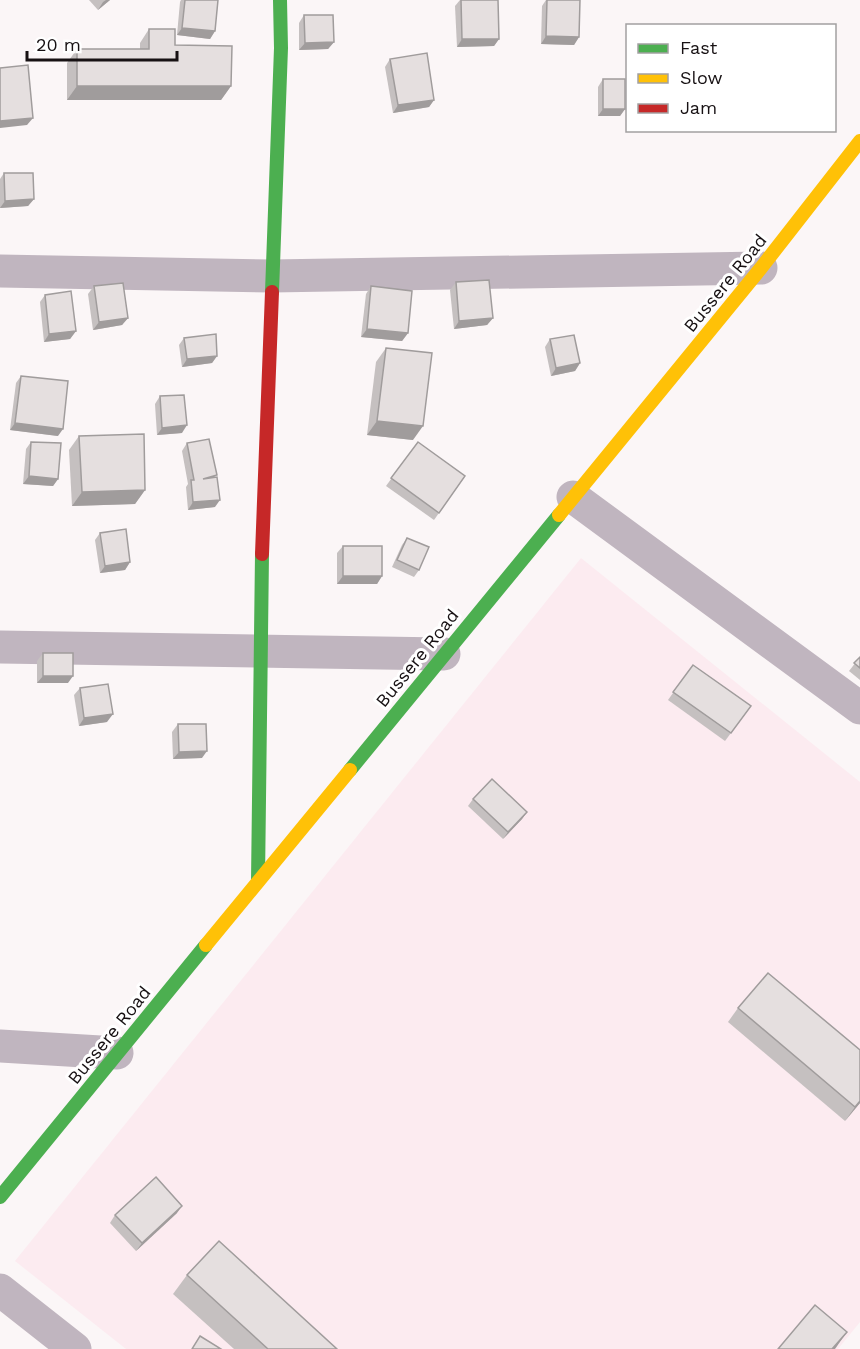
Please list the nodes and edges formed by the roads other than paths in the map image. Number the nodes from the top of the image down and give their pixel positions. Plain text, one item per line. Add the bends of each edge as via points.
1 (280, 0) edge
2 (860, 141) edge
3 (761, 268) junction
4 (0, 271) edge
5 (272, 276) junction
6 (573, 497) junction
7 (0, 647) edge
8 (261, 651) junction
9 (444, 654) junction
10 (860, 708) edge
11 (258, 881) junction
12 (0, 1046) edge
13 (117, 1053) junction
14 (0, 1197) edge
15 (0, 1290) edge
16 (75, 1349) edge

1 - 5 main road
2 - 3 main road, Bussere Road
3 - 5 street
3 - 6 main road, Bussere Road
4 - 5 street
5 - 8 main road
6 - 9 main road, Bussere Road
6 - 10 street
7 - 8 street
8 - 9 street
8 - 11 main road
9 - 11 main road, Bussere Road
11 - 13 main road, Bussere Road
12 - 13 street
13 - 14 main road, Bussere Road
15 - 16 street

